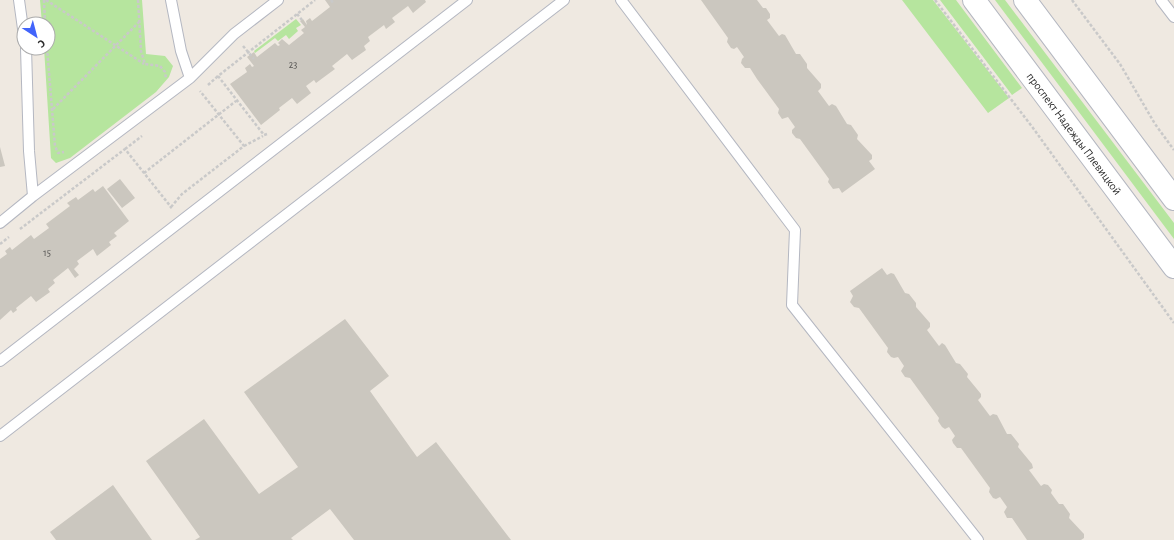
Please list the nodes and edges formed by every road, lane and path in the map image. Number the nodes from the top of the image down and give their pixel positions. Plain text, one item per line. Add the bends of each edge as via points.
1 (19, 0) edge
2 (45, 0) edge
3 (138, 0) edge
4 (171, 0) edge
5 (278, 0) edge
6 (315, 0) edge
7 (331, 0) edge
8 (467, 0) edge
9 (564, 0) edge
10 (621, 0) edge
11 (935, 0) edge
12 (974, 0) edge
13 (1025, 0) edge
14 (1072, 0) edge
15 (1161, 0) edge
16 (334, 4) dead end
17 (297, 14) junction
18 (21, 16) edge
19 (45, 16) edge
20 (1174, 17) edge
21 (302, 20) dead end
22 (140, 22) junction
23 (116, 46) junction
24 (250, 54) dead end
25 (26, 56) edge
26 (48, 56) edge
27 (254, 59) dead end
28 (145, 64) junction
29 (190, 78) junction
30 (166, 81) dead end
31 (200, 91) dead end
32 (236, 101) junction
33 (52, 110) junction
34 (219, 114) junction
35 (271, 131) dead end
36 (264, 135) junction
37 (244, 146) junction
38 (69, 150) dead end
39 (1174, 150) edge
40 (144, 173) junction
41 (32, 196) junction
42 (1174, 199) edge
43 (171, 208) junction
44 (165, 212) dead end
45 (0, 222) edge
46 (19, 230) dead end
47 (12, 235) dead end
48 (0, 244) edge
49 (1174, 267) edge
50 (1174, 323) edge
51 (0, 361) edge
52 (0, 436) edge
53 (978, 540) edge

1 - 18 lane
2 - 19 path
2 - 23 path
3 - 22 path
4 - 29 lane via 181,51
5 - 29 lane via 234,34
6 - 17 path
7 - 16 path
8 - 51 lane
9 - 52 lane
10 - 53 lane via 795,230 792,305
11 - 50 path via 1033,128
12 - 49 main road, проспект Надежды Плевицкой
13 - 42 main road
14 - 39 path via 1120,64 1155,124
15 - 20 lane
17 - 21 path
17 - 32 path via 218,76
22 - 23 path
22 - 28 path via 141,52
23 - 28 path
23 - 33 path
24 - 27 path
25 - 41 lane
26 - 33 path
28 - 30 path via 160,66 166,72
29 - 41 lane
31 - 34 path
32 - 34 path
32 - 36 path
33 - 38 path via 55,146 58,153
34 - 37 path
34 - 40 path
35 - 36 path
36 - 37 path
37 - 43 path via 182,194
40 - 43 path
40 - 46 path via 126,149
41 - 45 lane
43 - 44 path
47 - 48 path

